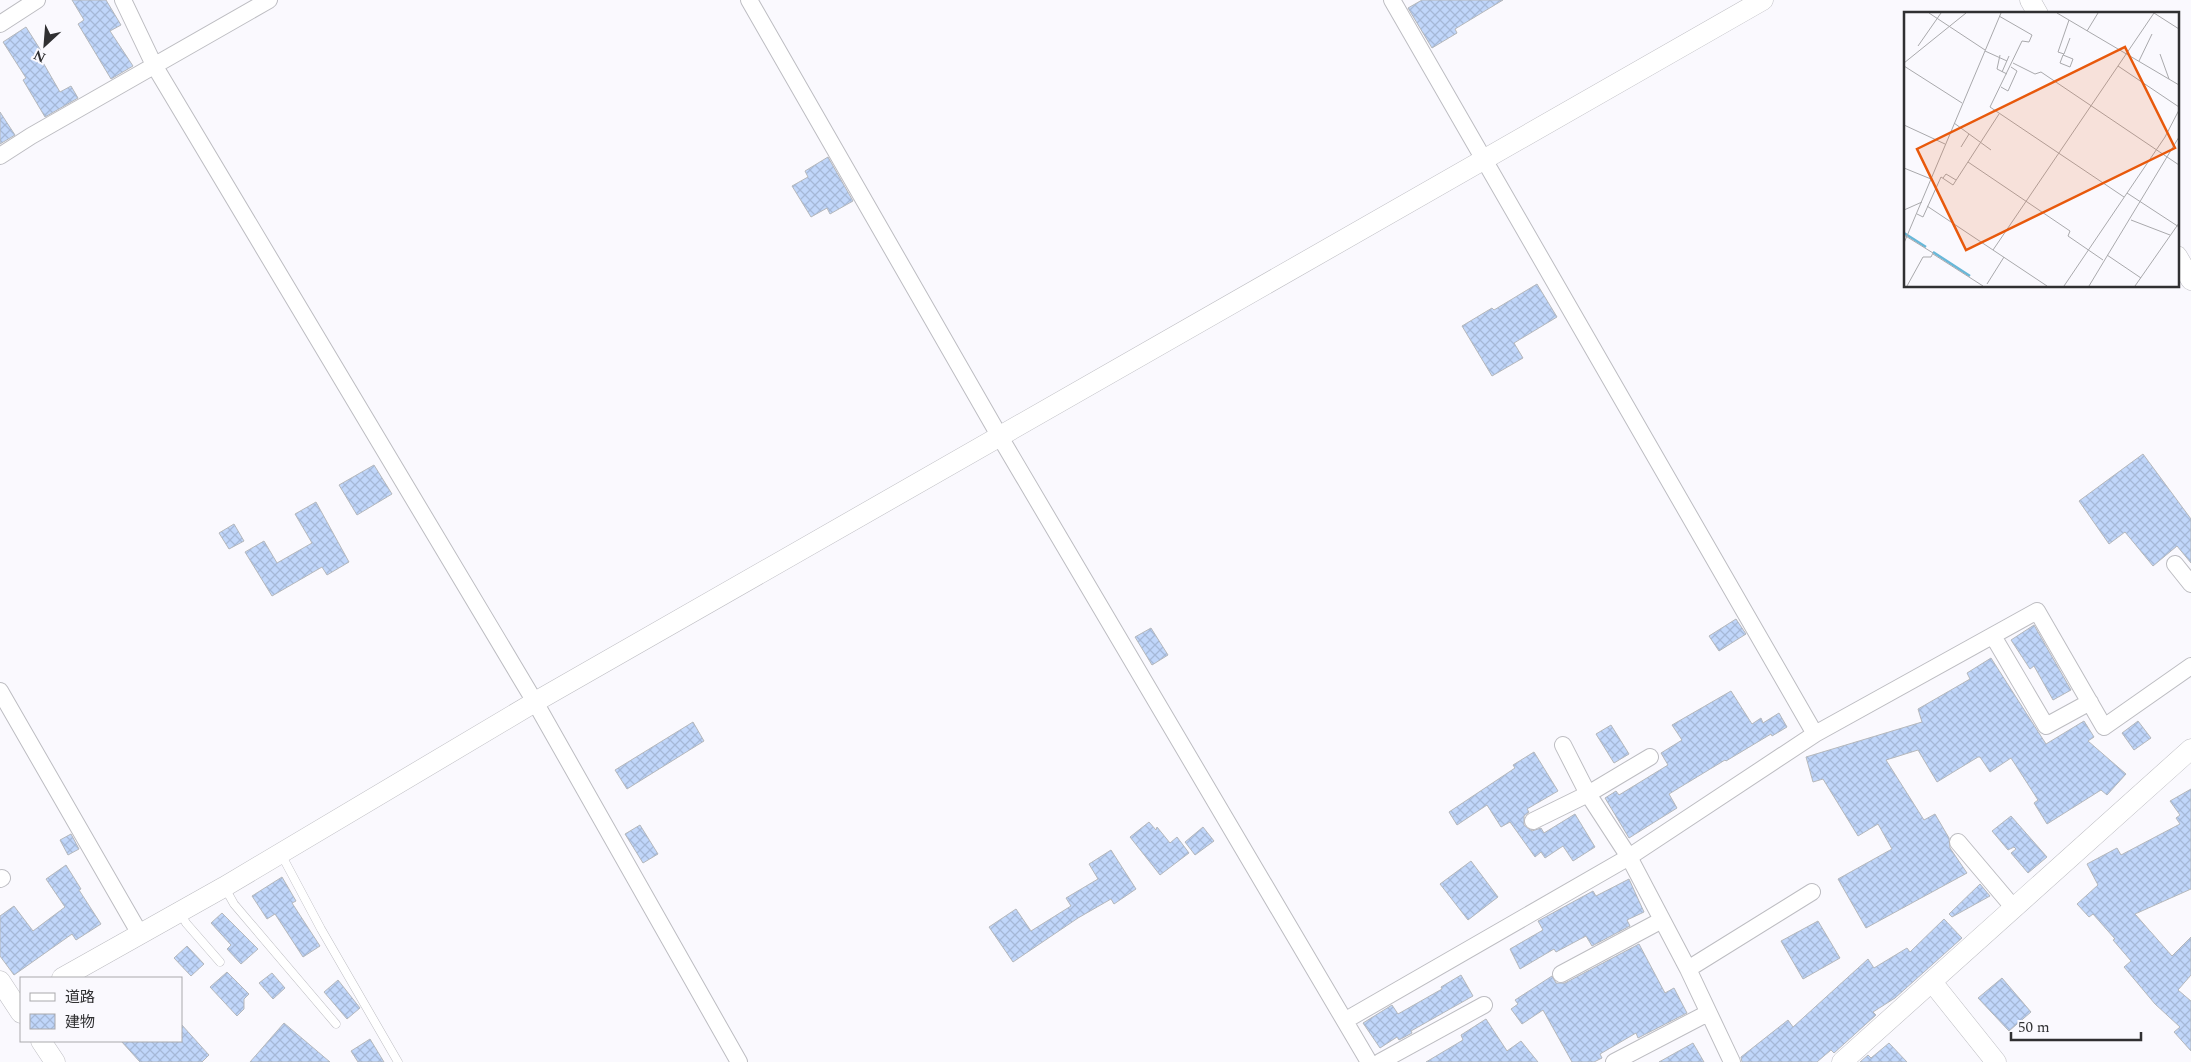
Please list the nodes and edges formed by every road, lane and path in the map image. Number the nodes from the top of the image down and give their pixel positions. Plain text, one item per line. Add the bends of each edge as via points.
1 (38, 0) edge
2 (123, 0) edge
3 (268, 0) edge
4 (749, 0) edge
5 (1392, 0) edge
6 (1763, 0) edge
7 (2030, 0) edge
8 (2037, 12) edge
9 (0, 24) edge
10 (154, 65) junction
11 (0, 156) edge
12 (1484, 160) junction
13 (2178, 258) edge
14 (2191, 280) edge
15 (1000, 437) junction
16 (2175, 564) dead end
17 (2191, 584) edge
18 (1993, 636) junction
19 (2191, 666) edge
20 (0, 690) edge
21 (535, 702) junction
22 (2090, 702) junction
23 (1815, 734) junction
24 (1563, 745) dead end
25 (2191, 749) edge
26 (1650, 757) dead end
27 (1588, 794) junction
28 (1533, 821) dead end
29 (1958, 842) dead end
30 (280, 853) junction
31 (1629, 857) junction
32 (224, 886) junction
33 (1812, 892) dead end
34 (2013, 907) junction
35 (179, 910) junction
36 (1662, 920) junction
37 (140, 934) junction
38 (220, 962) dead end
39 (1688, 969) junction
40 (1562, 974) dead end
41 (64, 977) edge
42 (0, 981) edge
43 (1932, 982) junction
44 (1484, 1005) dead end
45 (15, 1008) edge
46 (1708, 1013) junction
47 (1346, 1020) junction
48 (336, 1024) dead end
49 (41, 1042) edge
50 (55, 1062) edge
51 (398, 1062) edge
52 (739, 1062) edge
53 (1369, 1062) edge
54 (1380, 1062) edge
55 (1614, 1062) edge
56 (1732, 1062) edge
57 (1842, 1062) edge
58 (1996, 1062) edge

1 - 9 street
2 - 10 street
3 - 10 street
4 - 15 street
5 - 12 street
6 - 12 street
7 - 8 street
10 - 11 street
10 - 21 street
12 - 15 street
12 - 23 street
13 - 14 street
15 - 21 street
15 - 47 street
16 - 17 street
18 - 22 street via 2037,611
18 - 22 street via 2045,733
18 - 23 street
19 - 22 street via 2104,727
20 - 37 street
21 - 30 street
21 - 52 street
23 - 31 street
24 - 27 street
25 - 34 street
26 - 27 street
27 - 28 street
27 - 31 street
29 - 34 street
30 - 32 street
30 - 51 lane
31 - 36 street
31 - 47 street
32 - 35 street
32 - 48 lane via 234,904
33 - 39 street
34 - 43 street
35 - 37 street
35 - 38 lane
36 - 39 street
36 - 40 street
37 - 41 street
39 - 46 street
42 - 45 street
43 - 57 street
43 - 58 street
44 - 54 street
46 - 55 street
46 - 56 street
47 - 53 street
49 - 50 street

